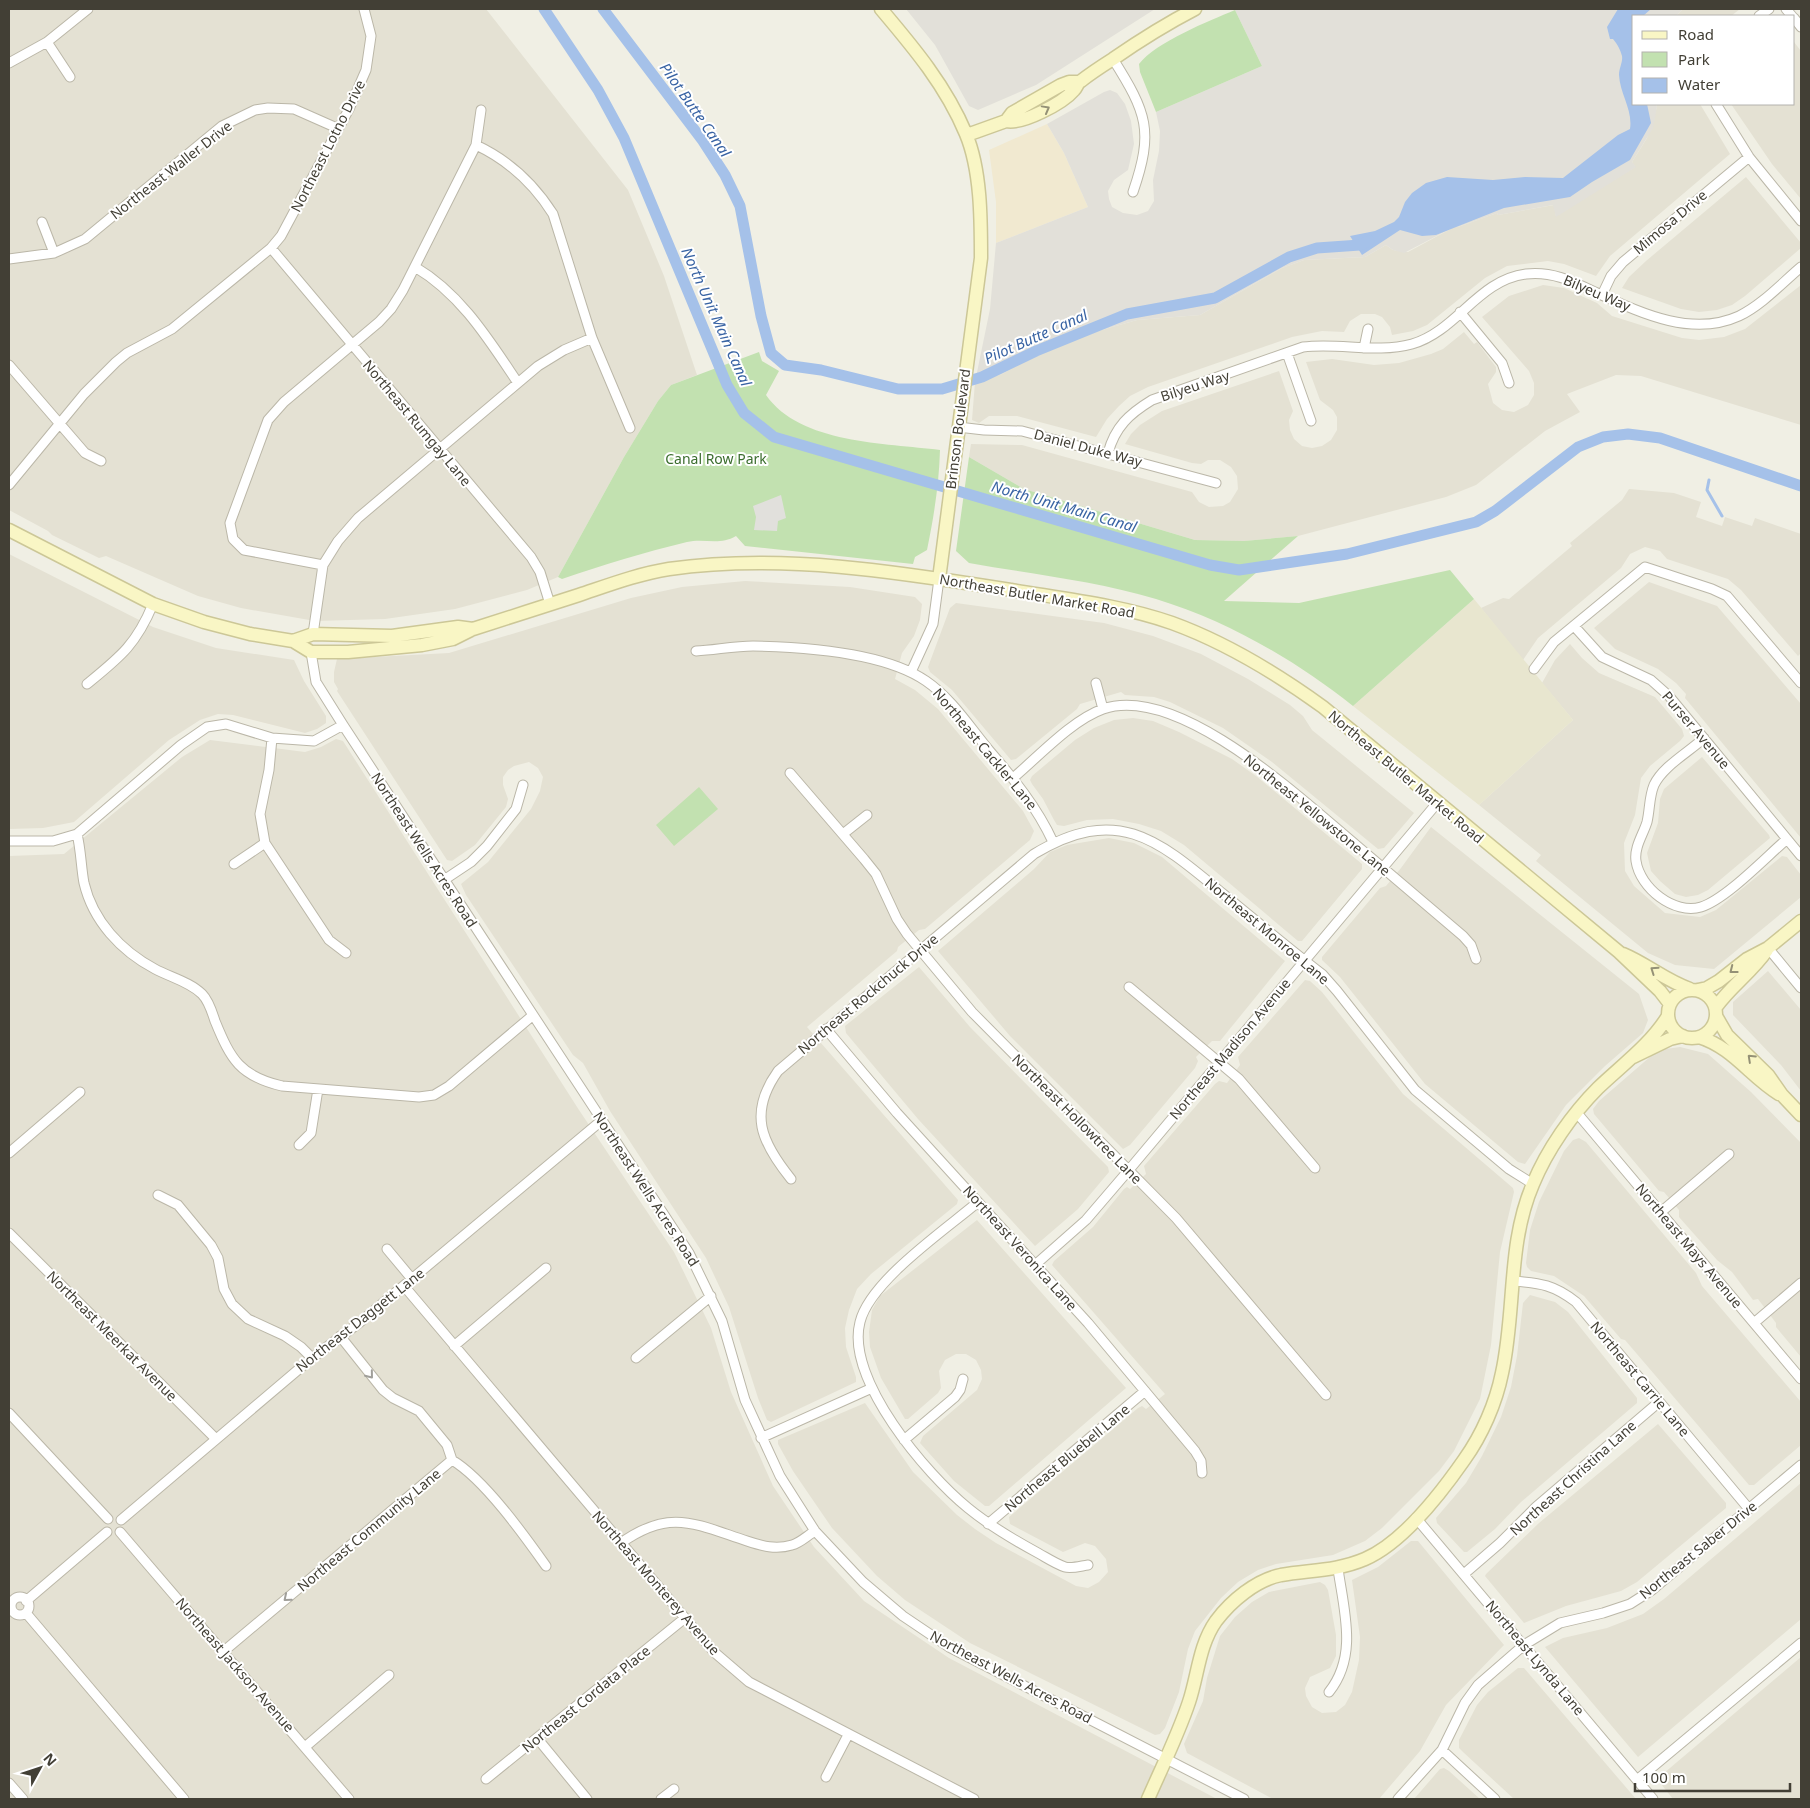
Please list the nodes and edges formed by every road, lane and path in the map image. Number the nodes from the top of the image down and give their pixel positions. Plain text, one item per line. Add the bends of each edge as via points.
1 (88, 9) edge
2 (364, 9) edge
3 (881, 9) edge
4 (1195, 9) edge
5 (47, 42) junction
6 (1113, 59) junction
7 (9, 63) edge
8 (70, 77) dead end
9 (1717, 105) edge
10 (481, 110) dead end
11 (337, 128) junction
12 (967, 135) junction
13 (476, 145) junction
14 (1748, 157) junction
15 (1133, 192) dead end
16 (1801, 221) edge
17 (42, 222) dead end
18 (271, 248) junction
19 (54, 253) junction
20 (9, 260) edge
21 (415, 267) junction
22 (1801, 267) edge
23 (1602, 295) junction
24 (1460, 312) junction
25 (1368, 329) dead end
26 (592, 338) junction
27 (352, 345) junction
28 (1364, 348) junction
29 (1287, 354) junction
30 (9, 365) edge
31 (518, 383) junction
32 (1509, 383) dead end
33 (1311, 420) dead end
34 (58, 424) junction
35 (958, 427) junction
36 (630, 428) dead end
37 (440, 450) junction
38 (1108, 453) junction
39 (101, 461) dead end
40 (1216, 483) dead end
41 (9, 485) edge
42 (9, 530) edge
43 (323, 565) junction
44 (940, 579) junction
45 (153, 604) junction
46 (550, 604) junction
47 (1574, 626) junction
48 (458, 627) junction
49 (473, 629) junction
50 (314, 634) junction
51 (293, 641) junction
52 (696, 651) dead end
53 (311, 652) junction
54 (1534, 669) dead end
55 (912, 672) junction
56 (1799, 677) edge
57 (1096, 683) dead end
58 (87, 684) dead end
59 (1103, 709) junction
60 (343, 726) junction
61 (272, 738) junction
62 (1704, 738) junction
63 (790, 773) dead end
64 (1013, 778) junction
65 (523, 785) dead end
66 (1438, 802) junction
67 (866, 815) dead end
68 (77, 834) junction
69 (843, 834) junction
70 (1787, 839) junction
71 (9, 841) edge
72 (1053, 842) junction
73 (265, 843) junction
74 (1801, 856) edge
75 (234, 864) dead end
76 (1382, 868) junction
77 (444, 880) junction
78 (1801, 921) edge
79 (1768, 948) junction
80 (919, 950) junction
81 (1618, 952) junction
82 (346, 953) dead end
83 (1476, 959) dead end
84 (1305, 961) junction
85 (1129, 987) dead end
86 (1801, 988) edge
87 (1694, 990) junction
88 (1669, 1010) junction
89 (1716, 1012) junction
90 (532, 1016) junction
91 (826, 1029) junction
92 (1683, 1036) junction
93 (1699, 1037) junction
94 (1633, 1058) junction
95 (1219, 1062) junction
96 (318, 1089) junction
97 (80, 1092) dead end
98 (1782, 1095) junction
99 (1577, 1113) junction
100 (1801, 1115) edge
101 (601, 1121) junction
102 (299, 1145) dead end
103 (9, 1153) edge
104 (1729, 1154) dead end
105 (1315, 1168) dead end
106 (1128, 1171) junction
107 (791, 1179) dead end
108 (1533, 1184) junction
109 (158, 1195) dead end
110 (978, 1202) junction
111 (1661, 1212) junction
112 (9, 1233) edge
113 (387, 1249) dead end
114 (1035, 1265) junction
115 (546, 1268) dead end
116 (412, 1279) junction
117 (1513, 1281) junction
118 (1801, 1283) edge
119 (404, 1286) junction
120 (711, 1296) junction
121 (1754, 1323) junction
122 (340, 1336) junction
123 (454, 1346) junction
124 (312, 1358) junction
125 (636, 1358) dead end
126 (963, 1379) dead end
127 (1801, 1379) edge
128 (872, 1388) junction
129 (1145, 1391) junction
130 (1326, 1395) dead end
131 (1659, 1402) junction
132 (9, 1413) edge
133 (215, 1438) junction
134 (761, 1438) junction
135 (904, 1440) junction
136 (452, 1460) junction
137 (1801, 1464) edge
138 (1202, 1473) dead end
139 (1749, 1509) junction
140 (1416, 1518) junction
141 (108, 1519) junction
142 (121, 1520) junction
143 (988, 1524) junction
144 (815, 1530) junction
145 (107, 1532) junction
146 (120, 1532) junction
147 (621, 1543) junction
148 (1088, 1565) dead end
149 (546, 1566) dead end
150 (1338, 1569) junction
151 (1464, 1574) junction
152 (12, 1597) edge
153 (26, 1601) junction
154 (26, 1612) junction
155 (11, 1614) edge
156 (685, 1618) junction
157 (1801, 1643) edge
158 (1524, 1645) junction
159 (224, 1651) junction
160 (389, 1675) dead end
161 (1329, 1692) dead end
162 (848, 1735) junction
163 (537, 1738) junction
164 (305, 1747) junction
165 (1442, 1750) junction
166 (1166, 1759) junction
167 (826, 1777) dead end
168 (486, 1779) dead end
169 (1638, 1780) junction
170 (9, 1783) edge
171 (674, 1789) dead end
172 (23, 1799) edge
173 (184, 1799) edge
174 (349, 1799) edge
175 (587, 1799) edge
176 (661, 1799) edge
177 (974, 1799) edge
178 (1148, 1799) edge
179 (1244, 1799) edge
180 (1398, 1799) edge
181 (1495, 1799) edge
182 (1653, 1799) edge

1 - 5 street
2 - 11 street, Northeast Lotno Drive via 372,36 366,70
3 - 12 main road, Brinson Boulevard via 927,64 948,95
4 - 6 main road
5 - 7 street
5 - 8 street
6 - 12 main road via 1078,82 1075,90 1050,107 1021,121 1006,121
6 - 15 street via 1132,90 1143,120 1145,154
9 - 14 street
10 - 13 street
11 - 18 street, Northeast Lotno Drive via 296,209
11 - 19 street, Northeast Waller Drive via 294,109 255,110 222,126 85,238
12 - 35 main road, Brinson Boulevard via 981,220 981,258
13 - 21 street
13 - 26 street via 526,179 553,214
14 - 16 street
14 - 23 street, Mimosa Drive via 1623,262 1610,276
17 - 19 street
18 - 27 street, Northeast Rumgay Lane
18 - 34 street, Northeast Lotno Drive via 172,329 116,362
19 - 20 street, Northeast Waller Drive
21 - 27 street via 391,309
21 - 31 street via 464,307
22 - 23 street, Bilyeu Way via 1755,306 1720,323 1697,326 1674,322
23 - 24 street, Bilyeu Way via 1549,273 1527,274 1495,283
24 - 28 street, Bilyeu Way via 1434,334 1413,344
24 - 32 street via 1502,363
25 - 28 street
26 - 31 street via 564,350
26 - 36 street
27 - 37 street, Northeast Rumgay Lane
27 - 43 street via 284,402 268,420 230,523 233,539 244,550
28 - 29 street, Bilyeu Way via 1319,345
29 - 33 street
29 - 38 street, Bilyeu Way via 1152,400 1122,423 1112,438
30 - 34 street
31 - 37 street
34 - 39 street via 85,453
34 - 41 street, Northeast Lotno Drive
35 - 38 street, Daniel Duke Way via 1022,431
35 - 44 main road, Brinson Boulevard
37 - 43 street via 358,518
37 - 46 street, Northeast Rumgay Lane via 531,557 540,572
38 - 40 street, Daniel Duke Way
42 - 45 main road, Northeast Butler Market Road
43 - 50 street
44 - 46 main road, Northeast Butler Market Road via 817,566 716,564 638,576
44 - 55 street via 933,624
44 - 66 main road, Northeast Butler Market Road via 1109,606 1171,623 1217,642 1296,687
45 - 51 main road, Northeast Butler Market Road via 204,622
45 - 58 street via 132,644
46 - 49 main road, Northeast Butler Market Road
47 - 54 street via 1554,642
47 - 56 street via 1645,567 1727,596
47 - 62 street, Purser Avenue via 1602,657 1659,686
48 - 49 main road, Northeast Butler Market Road
48 - 50 main road, Northeast Butler Market Road via 392,636
48 - 53 main road via 389,644 328,644
49 - 53 main road, Northeast Butler Market Road via 453,640 422,645
50 - 51 main road, Northeast Butler Market Road
50 - 53 main road, Northeast Wells Acres Road
51 - 53 main road, Northeast Butler Market Road
52 - 55 street, Northeast Cackler Lane via 751,646 800,649 886,661
53 - 60 street, Northeast Wells Acres Road via 316,682
55 - 64 street, Northeast Cackler Lane via 944,696
57 - 59 street
59 - 64 street, Northeast Yellowstone Lane via 1072,728
59 - 76 street, Northeast Yellowstone Lane via 1126,706 1155,709 1203,730 1266,770
60 - 61 street via 314,741
60 - 77 street, Northeast Wells Acres Road
61 - 68 street via 226,724 207,727 181,745
61 - 73 street via 260,814
62 - 70 street, Purser Avenue
62 - 70 street via 1658,778 1651,794 1635,854 1646,884 1678,907 1699,907 1720,896
63 - 69 street, Northeast Hollowtree Lane
64 - 72 street, Northeast Cackler Lane via 1041,817
65 - 77 street via 516,809 487,846 471,862
66 - 76 street, Northeast Madison Avenue
66 - 81 main road, Northeast Butler Market Road
67 - 69 street
68 - 71 street via 53,841
68 - 96 street via 84,882 94,910 113,937 129,952 204,996 226,1049 241,1067 260,1081
69 - 80 street, Northeast Hollowtree Lane via 876,874 897,919
70 - 74 street, Purser Avenue
72 - 80 street, Northeast Rockchuck Drive via 1034,854
72 - 84 street, Northeast Monroe Lane via 1098,830 1122,830 1148,838 1175,854
73 - 75 street
73 - 82 street via 329,940
76 - 83 street, Northeast Yellowstone Lane via 1463,936 1471,945
76 - 84 street, Northeast Madison Avenue
77 - 90 street, Northeast Wells Acres Road
78 - 79 main road
79 - 86 street
79 -> 87 main road via 1719,981
79 - 89 main road via 1755,968 1727,991
80 - 91 street, Northeast Rockchuck Drive
80 - 106 street, Northeast Hollowtree Lane via 996,1038
87 -> 81 main road, Northeast Butler Market Road
81 - 88 main road, Northeast Butler Market Road via 1660,991
84 - 95 street, Northeast Madison Avenue
84 - 108 street, Northeast Monroe Lane via 1337,991 1415,1090 1509,1169
85 - 95 street
87 - 88 main road via 1676,995
87 - 89 main road via 1711,998
88 - 92 main road via 1673,1028
88 - 94 main road
89 - 93 main road via 1712,1028
98 -> 89 main road via 1768,1075 1727,1036
90 - 96 street via 434,1095 419,1097
90 - 101 street, Northeast Wells Acres Road
91 - 107 street, Northeast Rockchuck Drive via 778,1071 766,1087 762,1103 763,1138
91 - 110 street, Northeast Veronica Lane
92 - 93 main road
92 - 94 main road
93 - 98 main road via 1719,1045 1763,1084
94 - 99 main road via 1596,1090
95 - 105 street via 1251,1092
95 - 106 street, Northeast Madison Avenue
96 - 102 street via 312,1133
97 - 103 street
98 - 100 main road
99 - 108 main road via 1554,1144
99 - 111 street, Northeast Mays Avenue
101 - 116 street, Northeast Daggett Lane
101 - 120 street, Northeast Wells Acres Road via 689,1252
104 - 111 street
106 - 114 street, Northeast Madison Avenue via 1086,1220
106 - 130 street, Northeast Hollowtree Lane via 1201,1245
108 - 117 main road via 1516,1244
109 - 124 street via 178,1205 212,1245 224,1289 232,1304 248,1319 302,1347
110 - 114 street, Northeast Veronica Lane
110 - 128 street via 891,1276 866,1305 859,1323 858,1344
111 - 121 street, Northeast Mays Avenue
112 - 133 street, Northeast Meerkat Avenue
113 - 116 street
114 - 129 street, Northeast Veronica Lane
115 - 123 street
116 - 119 street, Northeast Daggett Lane
117 - 131 street, Northeast Carrie Lane via 1543,1283 1576,1302
117 - 140 main road via 1502,1372 1492,1408 1466,1458
118 - 121 street
119 - 122 street, Northeast Daggett Lane
119 - 123 street, Northeast Monterey Avenue
120 - 125 street
120 - 134 street, Northeast Wells Acres Road
121 - 127 street, Northeast Mays Avenue
122 - 124 street, Northeast Daggett Lane
122 -> 136 street, Northeast Community Lane via 383,1390 419,1411 448,1446
123 - 147 street, Northeast Monterey Avenue
124 - 133 street, Northeast Daggett Lane
126 - 135 street via 955,1397
128 - 134 street
128 - 135 street
129 - 138 street, Northeast Veronica Lane via 1195,1451 1201,1461
129 - 143 street, Northeast Bluebell Lane
131 - 139 street, Northeast Carrie Lane
131 - 151 street, Northeast Christina Lane via 1536,1506
132 - 141 street
133 - 142 street, Northeast Daggett Lane
134 - 144 street, Northeast Wells Acres Road via 780,1476
135 - 143 street via 944,1487
136 - 149 street via 476,1479
136 -> 159 street, Northeast Community Lane
137 - 139 street, Northeast Saber Drive
139 - 158 street, Northeast Saber Drive via 1652,1590 1630,1604 1560,1623
140 - 150 main road via 1390,1543 1367,1558
140 - 151 street, Northeast Lynda Lane
141 - 142 street via 116,1517
141 - 145 street
142 - 146 street via 123,1528
143 - 148 street via 1066,1568
144 - 147 street via 793,1545 768,1548 697,1524 666,1521 641,1529
144 - 166 street, Northeast Wells Acres Road via 863,1582 903,1616 949,1647
145 - 146 street
145 - 153 street
146 - 159 street, Northeast Jackson Avenue
147 - 156 street, Northeast Monterey Avenue
150 - 161 street via 1347,1652 1343,1671
150 - 166 main road via 1278,1576 1255,1585 1216,1621 1203,1645 1190,1699
151 - 158 street, Northeast Lynda Lane
152 - 153 street
152 - 155 street
153 - 154 street
154 - 155 street
154 - 173 street
156 - 162 street, Northeast Monterey Avenue via 714,1652 749,1682
156 - 163 street, Northeast Cordata Place
157 - 169 street
158 - 165 street, Northeast Saber Drive via 1478,1685 1465,1703
158 - 169 street, Northeast Lynda Lane
159 - 164 street, Northeast Jackson Avenue
160 - 164 street
162 - 167 street
162 - 177 street, Northeast Monterey Avenue
163 - 168 street, Northeast Cordata Place
163 - 175 street
164 - 174 street, Northeast Jackson Avenue
165 - 180 street, Northeast Saber Drive
165 - 181 street
166 - 178 main road
166 - 179 street, Northeast Wells Acres Road
169 - 182 street, Northeast Lynda Lane
170 - 172 street
171 - 176 street

